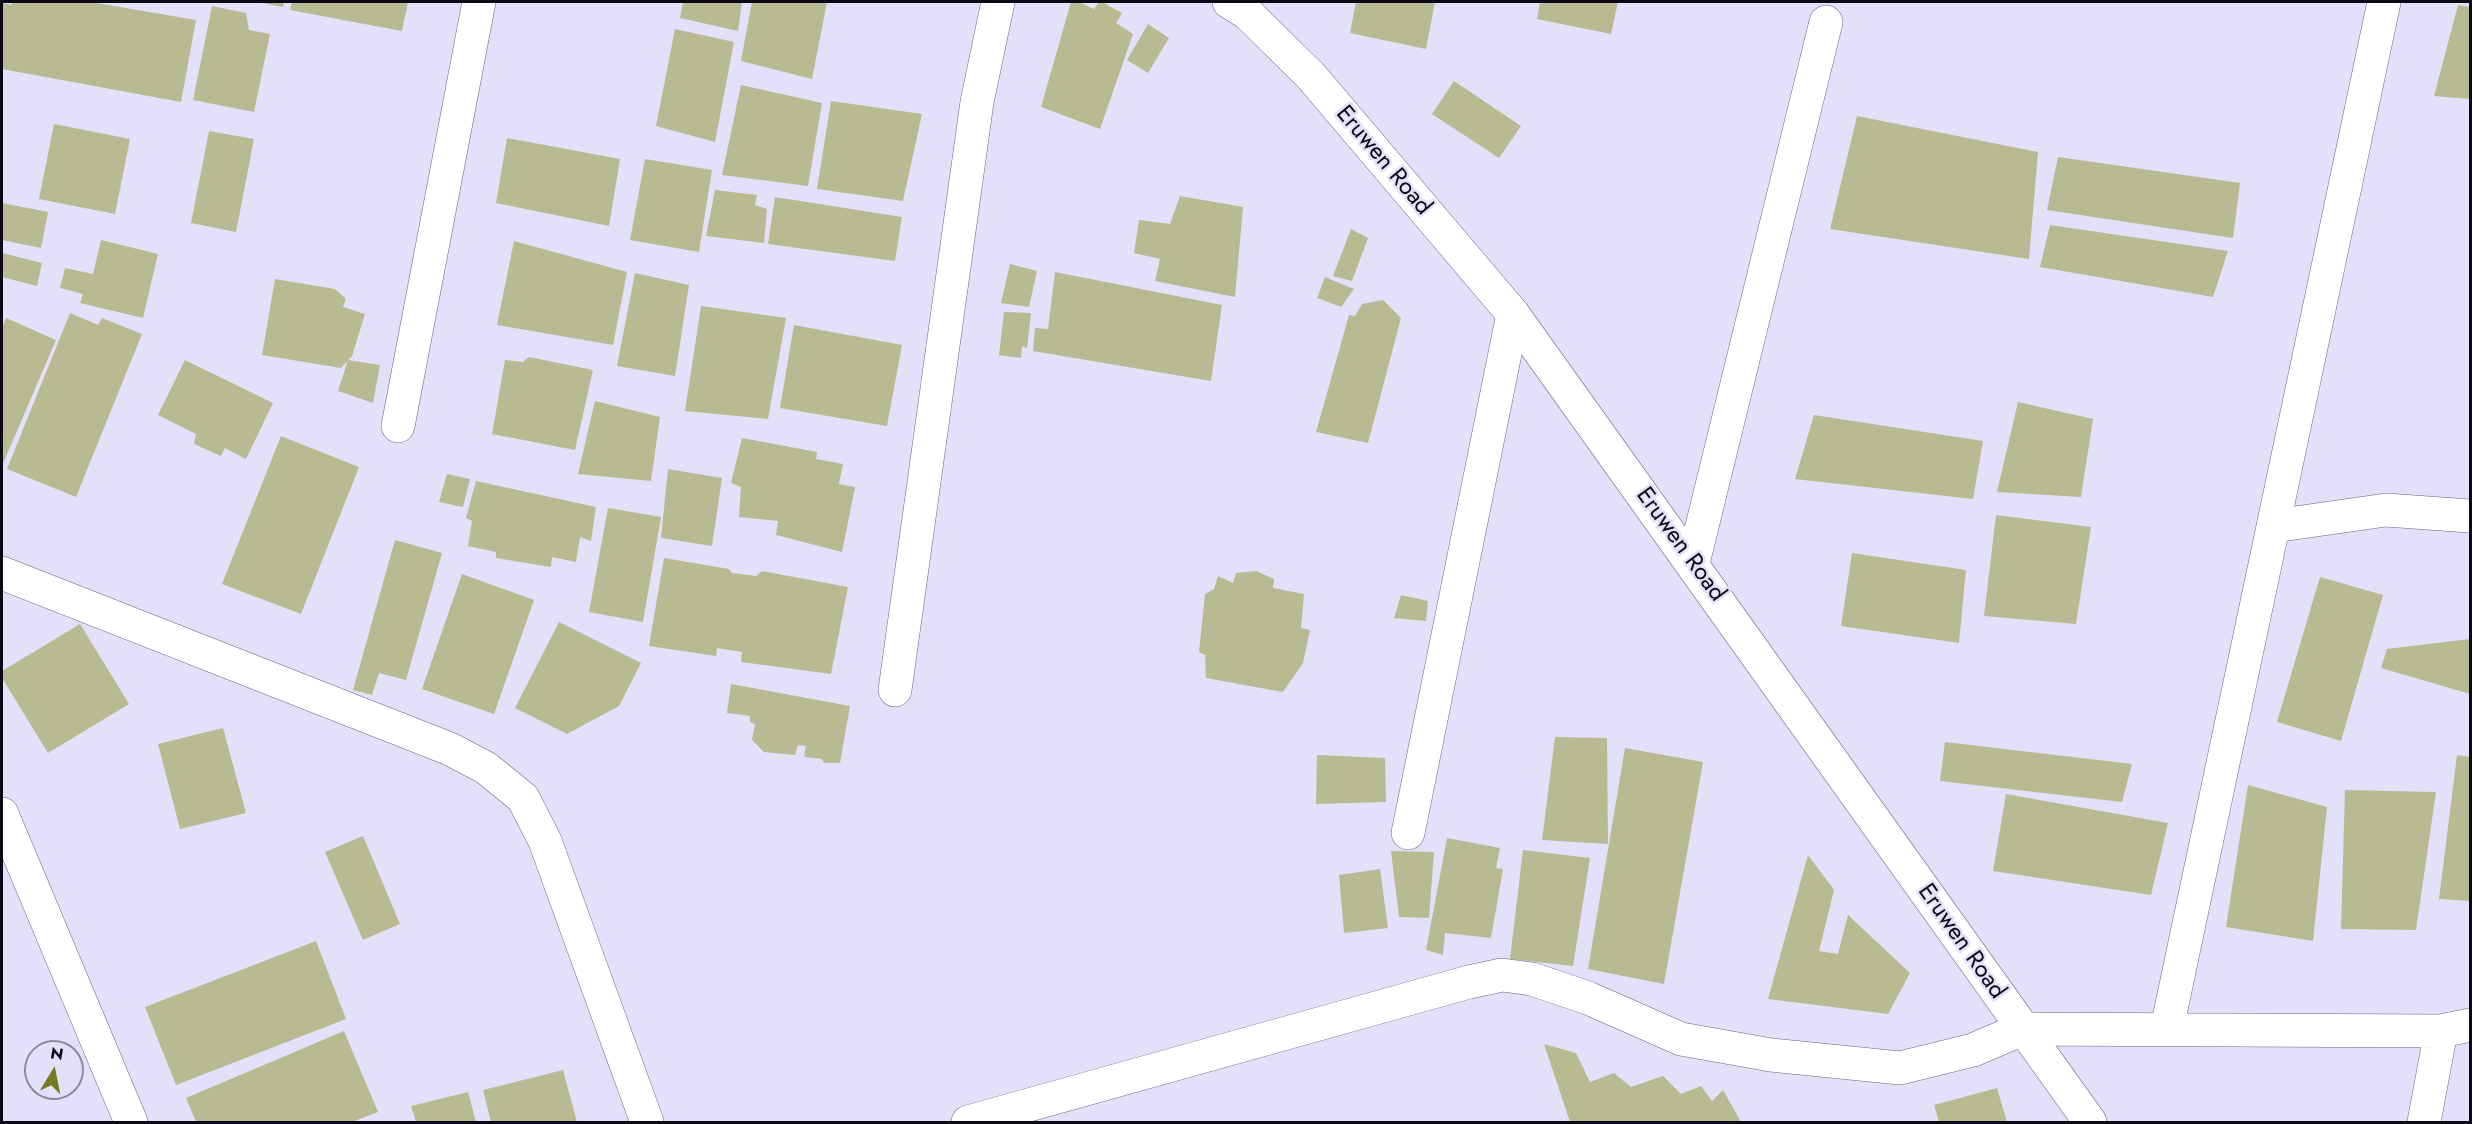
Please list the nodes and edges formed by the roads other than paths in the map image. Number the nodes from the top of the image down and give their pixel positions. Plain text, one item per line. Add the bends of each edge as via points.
1 (479, 2) edge
2 (998, 2) edge
3 (2384, 2) edge
4 (1242, 5) edge
5 (1826, 21) dead end
6 (1514, 314) junction
7 (398, 426) dead end
8 (2470, 516) edge
9 (2274, 526) junction
10 (1693, 563) junction
11 (2, 573) edge
12 (895, 690) dead end
13 (2, 814) edge
14 (1408, 833) dead end
15 (2167, 1028) junction
16 (2456, 1028) edge
17 (2022, 1029) junction
18 (131, 1122) edge
19 (646, 1122) edge
20 (968, 1122) edge
21 (2091, 1122) edge
22 (2424, 1122) edge

1 - 7 street
2 - 12 street via 977,102
3 - 9 street
4 - 6 street, Eruwen Road via 1311,76
5 - 10 street
6 - 10 street, Eruwen Road
6 - 14 street
8 - 9 street via 2386,510
9 - 15 street
10 - 17 street, Eruwen Road
11 - 19 street via 450,749 486,768 523,798 546,841
13 - 18 street
15 - 16 street
15 - 17 street
16 - 22 street
17 - 20 street via 1973,1050 1900,1068 1771,1055 1681,1039 1588,998 1532,979 1502,975
17 - 21 street, Eruwen Road

